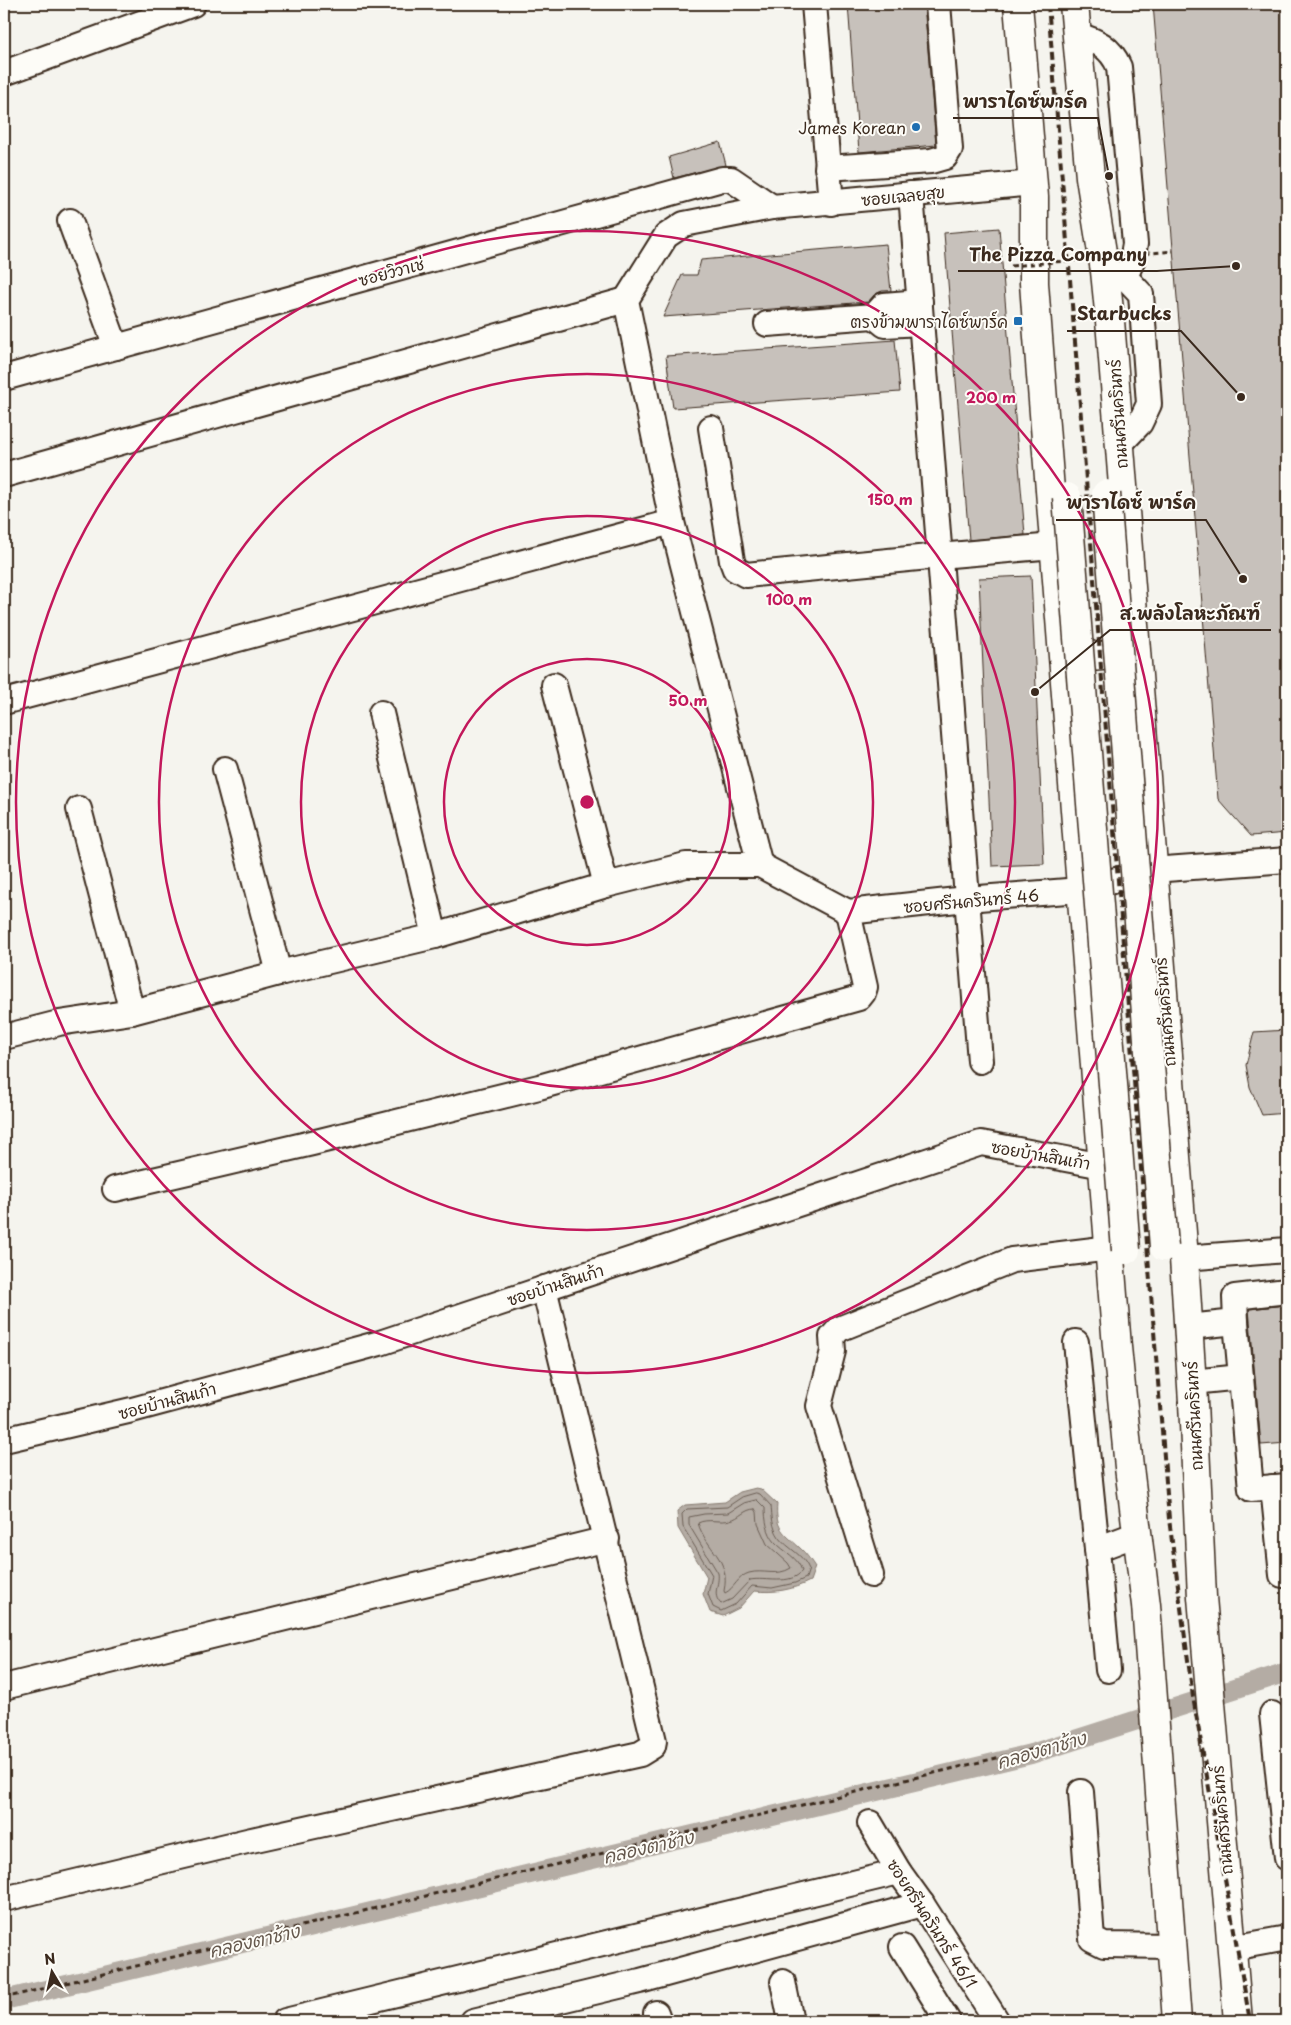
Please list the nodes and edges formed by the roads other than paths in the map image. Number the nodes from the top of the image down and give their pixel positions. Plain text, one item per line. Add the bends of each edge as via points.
1 (193, 4) edge
2 (814, 4) edge
3 (938, 4) edge
4 (1018, 4) edge
5 (1074, 4) edge
6 (1077, 35) junction
7 (4, 74) edge
8 (828, 168) junction
9 (1090, 177) junction
10 (1034, 190) junction
11 (912, 194) junction
12 (830, 203) junction
13 (772, 207) junction
14 (70, 221) dead end
15 (1115, 274) junction
16 (626, 300) junction
17 (921, 312) junction
18 (768, 324) dead end
19 (116, 347) junction
20 (4, 378) edge
21 (711, 428) dead end
22 (4, 475) edge
23 (672, 522) junction
24 (1054, 546) junction
25 (939, 556) junction
26 (1133, 613) junction
27 (1059, 616) junction
28 (554, 685) dead end
29 (4, 702) edge
30 (381, 713) dead end
31 (224, 769) dead end
32 (79, 809) dead end
33 (1287, 860) edge
34 (760, 865) junction
35 (1152, 870) junction
36 (606, 885) junction
37 (1080, 890) junction
38 (966, 899) junction
39 (855, 911) junction
40 (434, 936) junction
41 (279, 973) junction
42 (132, 1012) junction
43 (4, 1033) edge
44 (980, 1061) dead end
45 (1174, 1140) junction
46 (1103, 1155) junction
47 (115, 1189) dead end
48 (1118, 1249) junction
49 (1287, 1250) edge
50 (1174, 1252) junction
51 (544, 1288) junction
52 (1287, 1291) edge
53 (1236, 1322) junction
54 (1188, 1328) junction
55 (1076, 1342) dead end
56 (1241, 1377) junction
57 (1192, 1382) junction
58 (4, 1440) edge
59 (1280, 1487) edge
60 (1137, 1534) junction
61 (607, 1539) junction
62 (1097, 1549) junction
63 (1287, 1574) edge
64 (871, 1575) dead end
65 (1202, 1597) junction
66 (1146, 1605) junction
67 (1108, 1670) dead end
68 (4, 1688) edge
69 (1272, 1714) dead end
70 (1081, 1792) dead end
71 (870, 1823) dead end
72 (1287, 1858) edge
73 (899, 1872) junction
74 (4, 1899) edge
75 (922, 1904) junction
76 (1287, 1938) edge
77 (1171, 1946) junction
78 (902, 1947) dead end
79 (1232, 1948) junction
80 (783, 1982) dead end
81 (285, 2021) edge
82 (473, 2021) edge
83 (791, 2021) edge
84 (948, 2021) edge
85 (997, 2021) edge
86 (1177, 2021) edge
87 (1238, 2021) edge

1 - 7 street
2 - 8 street
3 - 8 street via 950,149 945,157 930,161
4 - 10 main road
5 - 6 main road, ถนนศรีนครินทร์
6 - 9 main road, ถนนศรีนครินทร์
6 - 15 street via 1100,42 1119,67 1135,244 1132,261
8 - 12 street
9 - 15 main road, ถนนศรีนครินทร์
9 - 50 main road, bridge via 1089,273 1106,494
10 - 11 street, ซอยเฉลยสุข
10 - 24 main road via 1034,283
10 - 48 main road, bridge via 1053,320
11 - 12 street, ซอยเฉลยสุข
11 - 17 street
12 - 13 street, ซอยเฉลยสุข
13 - 16 street, ซอยเฉลยสุข via 684,224 666,236
13 - 19 street, ซอยวิวาเช่ via 731,179 722,179
14 - 19 street
15 - 26 main road, ถนนศรีนครินทร์ via 1120,444
16 - 22 street
16 - 23 street
17 - 18 street via 884,305 874,316
17 - 25 street
19 - 20 street, ซอยวิวาเช่
21 - 25 street via 732,561 740,572 758,575
23 - 29 street
23 - 34 street
24 - 25 street
24 - 27 main road
25 - 38 street
26 - 27 main road via 1120,645 1099,656 1089,656 1081,651
26 - 35 main road, ถนนศรีนครินทร์
27 - 37 main road
28 - 36 street
30 - 40 street
31 - 41 street
32 - 42 street
33 - 35 street, ซอยศรีนครินทร์ 46
34 - 36 street via 686,865
34 - 39 street
35 - 37 street, ซอยศรีนครินทร์ 46
35 - 45 main road, ถนนศรีนครินทร์
36 - 40 street
37 - 38 street, ซอยศรีนครินทร์ 46
37 - 46 main road
38 - 39 street, ซอยศรีนครินทร์ 46
38 - 44 street
39 - 47 street via 865,987 859,998 539,1087
40 - 41 street
41 - 42 street
42 - 43 street
45 - 46 main road via 1152,1110 1140,1105 1129,1106 1118,1112 1112,1122
45 - 50 main road, ถนนศรีนครินทร์
46 - 48 main road
46 - 51 street, ซอยบ้านสินเก้า via 981,1143
48 - 60 main road via 1122,1408
48 - 64 street via 1012,1260 834,1333 833,1351 819,1406
48 - 66 main road via 1139,1428
49 - 50 street
50 - 54 main road, ถนนศรีนครินทร์
50 - 65 main road via 1182,1466
51 - 58 street, ซอยบ้านสินเก้า via 380,1343 132,1410
51 - 61 street
52 - 53 street via 1235,1297
53 - 54 street
53 - 56 street
54 - 57 main road, ถนนศรีนครินทร์
55 - 62 street
56 - 57 street
56 - 59 street via 1251,1489
57 - 65 main road, ถนนศรีนครินทร์
59 - 63 street via 1282,1575
60 - 62 street
60 - 66 main road
61 - 68 street
61 - 74 street via 654,1742 640,1754 247,1841
62 - 67 street
65 - 79 main road, ถนนศรีนครินทร์
66 - 77 main road
69 - 72 street
70 - 77 street via 1092,1939 1104,1945
71 - 73 street, ซอยศรีนครินทร์ 46/1
73 - 75 street, ซอยศรีนครินทร์ 46/1
73 - 81 street
75 - 82 street via 640,1982
75 - 85 street, ซอยศรีนครินทร์ 46/1
76 - 79 street
77 - 86 main road
78 - 84 street
79 - 87 main road, ถนนศรีนครินทร์
80 - 83 street

